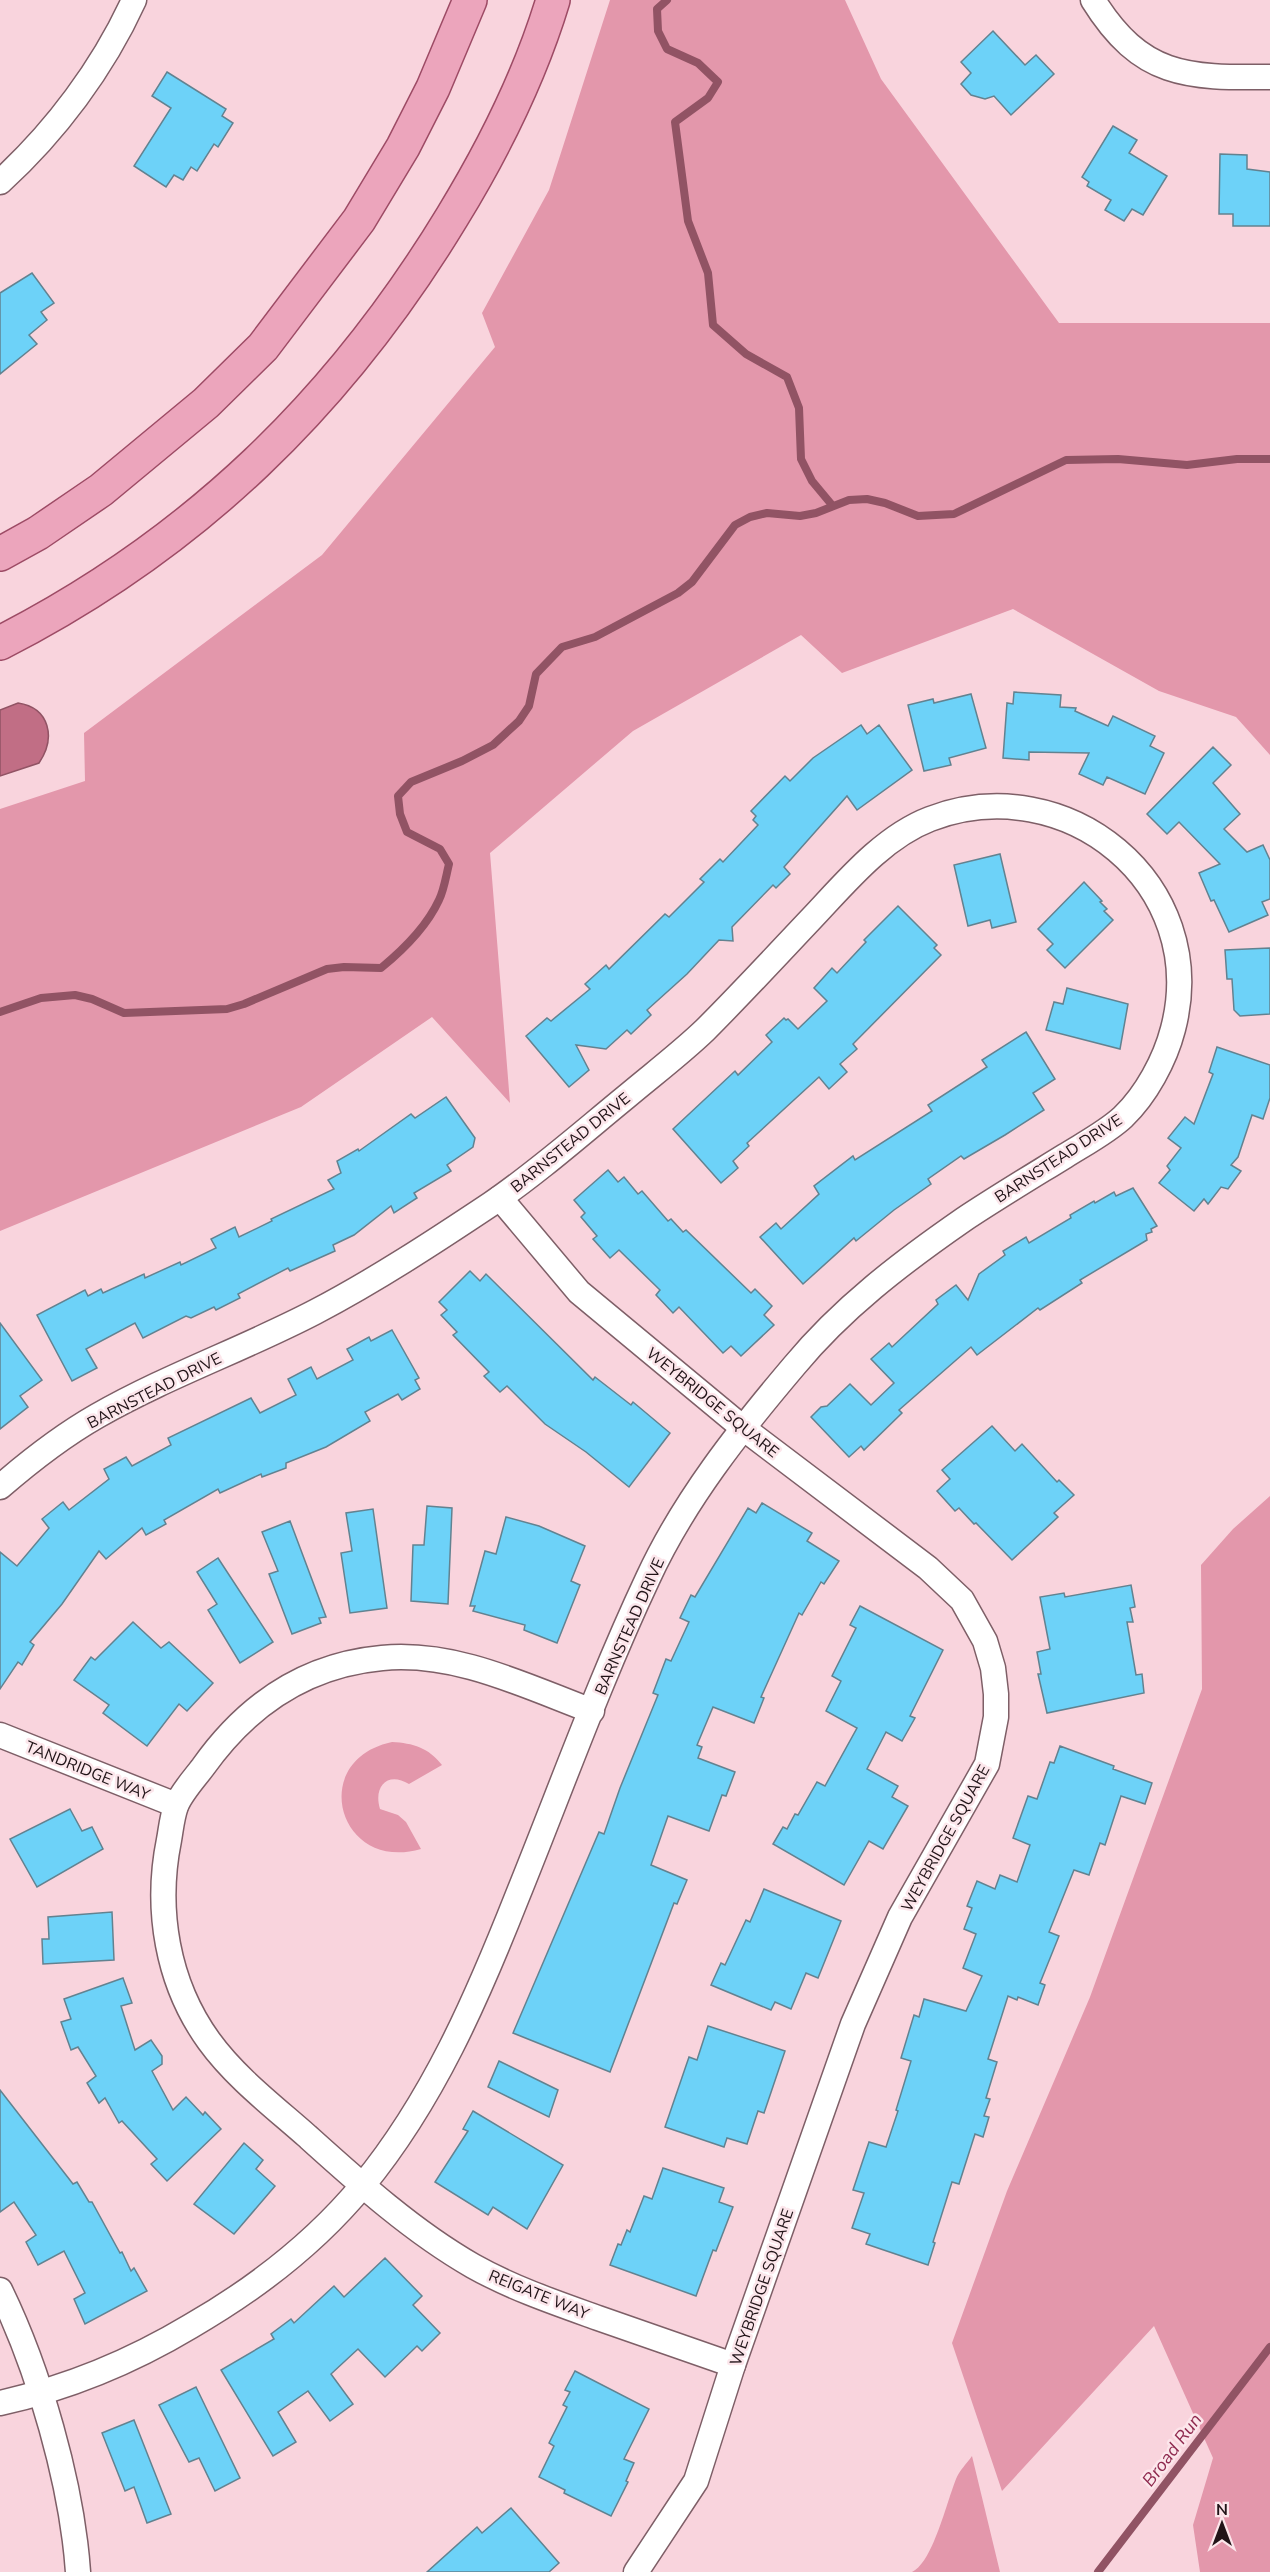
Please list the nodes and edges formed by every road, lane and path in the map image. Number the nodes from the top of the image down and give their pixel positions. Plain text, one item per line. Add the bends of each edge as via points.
1 (134, 0) edge
2 (471, 0) edge
3 (553, 0) edge
4 (1093, 0) edge
5 (1270, 77) edge
6 (5, 168) edge
7 (0, 554) edge
8 (0, 643) edge
9 (500, 1198) junction
10 (743, 1428) junction
11 (0, 1487) edge
12 (592, 1711) junction
13 (0, 1735) edge
14 (176, 1805) junction
15 (363, 2186) junction
16 (0, 2290) edge
17 (734, 2365) junction
18 (40, 2394) junction
19 (0, 2403) edge
20 (78, 2572) edge
21 (636, 2572) edge

1 - 6 street via 95,70 56,123
2 - 7 main road via 433,88 392,166 359,220 263,347 206,403 101,490
3 - 8 main road via 526,71 469,190 406,290 331,388 251,469 191,521 124,571
4 - 5 street via 1109,26 1154,63 1207,78
9 - 10 street, WEYBRIDGE SQUARE via 579,1292
9 - 10 street, BARNSTEAD DRIVE via 699,1036 854,874 897,837 929,819 972,808 1011,807 1047,812 1085,828 1114,846 1139,869 1167,921 1180,983 1177,1017 1167,1049 1149,1084 1123,1117 972,1214 853,1303 802,1356
9 - 11 street, BARNSTEAD DRIVE via 314,1312 96,1416
10 - 12 street, BARNSTEAD DRIVE via 695,1492 650,1573
10 - 17 street, WEYBRIDGE SQUARE via 928,1568 962,1600 985,1641 993,1668 996,1717 987,1764 900,1917 853,2024
12 - 14 street via 475,1668 430,1659 385,1658 341,1664 262,1702 223,1738
12 - 15 street, BARNSTEAD DRIVE via 464,2025 419,2107
13 - 14 street, TANDRIDGE WAY
14 - 15 street, REIGATE WAY via 162,1901 173,1966 185,1999 209,2040 235,2071
15 - 17 street, REIGATE WAY via 473,2266 540,2298
15 - 18 street, BARNSTEAD DRIVE via 276,2269 226,2306 167,2341 104,2371
16 - 18 street
17 - 21 street, WEYBRIDGE SQUARE via 696,2481
18 - 19 street, BARNSTEAD DRIVE
18 - 20 street via 62,2474 76,2540

